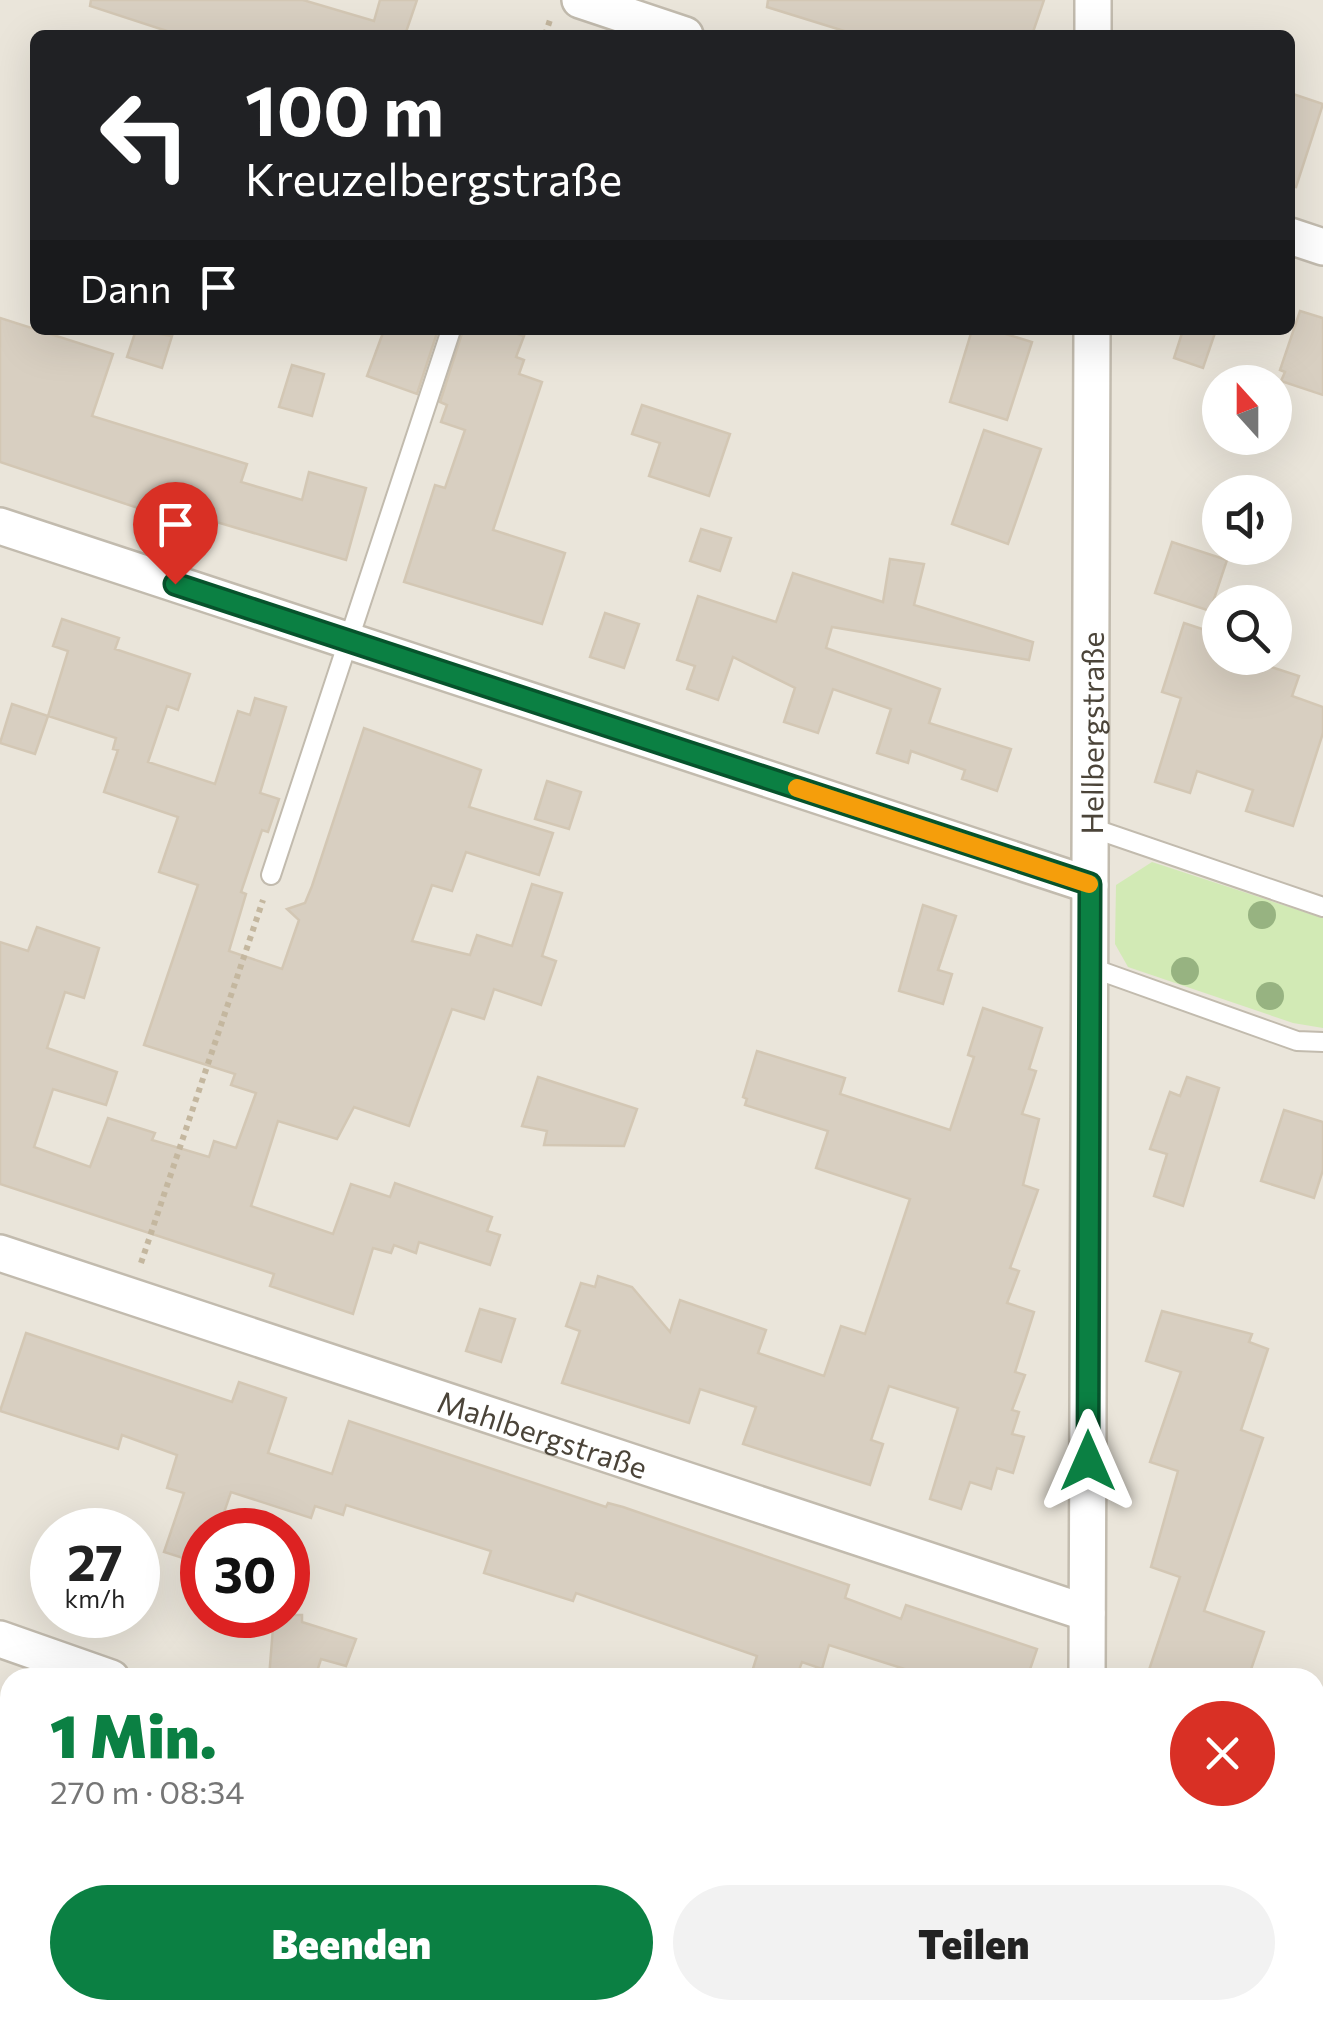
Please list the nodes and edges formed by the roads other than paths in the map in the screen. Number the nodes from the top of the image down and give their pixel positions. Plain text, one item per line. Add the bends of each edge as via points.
1 (580, 0) edge
2 (1093, 0) edge
3 (670, 30) edge
4 (1093, 30) edge
5 (1295, 238) edge
6 (1323, 247) edge
7 (449, 335) edge
8 (1092, 335) edge
9 (0, 526) edge
10 (351, 642) junction
11 (1092, 828) junction
12 (271, 874) road end
13 (1090, 884) junction
14 (1323, 907) edge
15 (1092, 968) junction
16 (1323, 1042) edge
17 (0, 1253) edge
18 (1087, 1613) junction
19 (0, 1638) edge
20 (83, 1668) edge
21 (1087, 1668) edge

1 - 3 street
2 - 4 street
5 - 6 street
7 - 10 lane
8 - 11 street, Hellbergstraße
9 - 10 street
10 - 12 lane
10 - 13 street
11 - 13 street, Hellbergstraße
11 - 14 lane
13 - 15 street, Hellbergstraße
15 - 16 lane via 1297,1041
15 - 18 street, Hellbergstraße
17 - 18 street, Mahlbergstraße
18 - 21 street, Hellbergstraße
19 - 20 street

